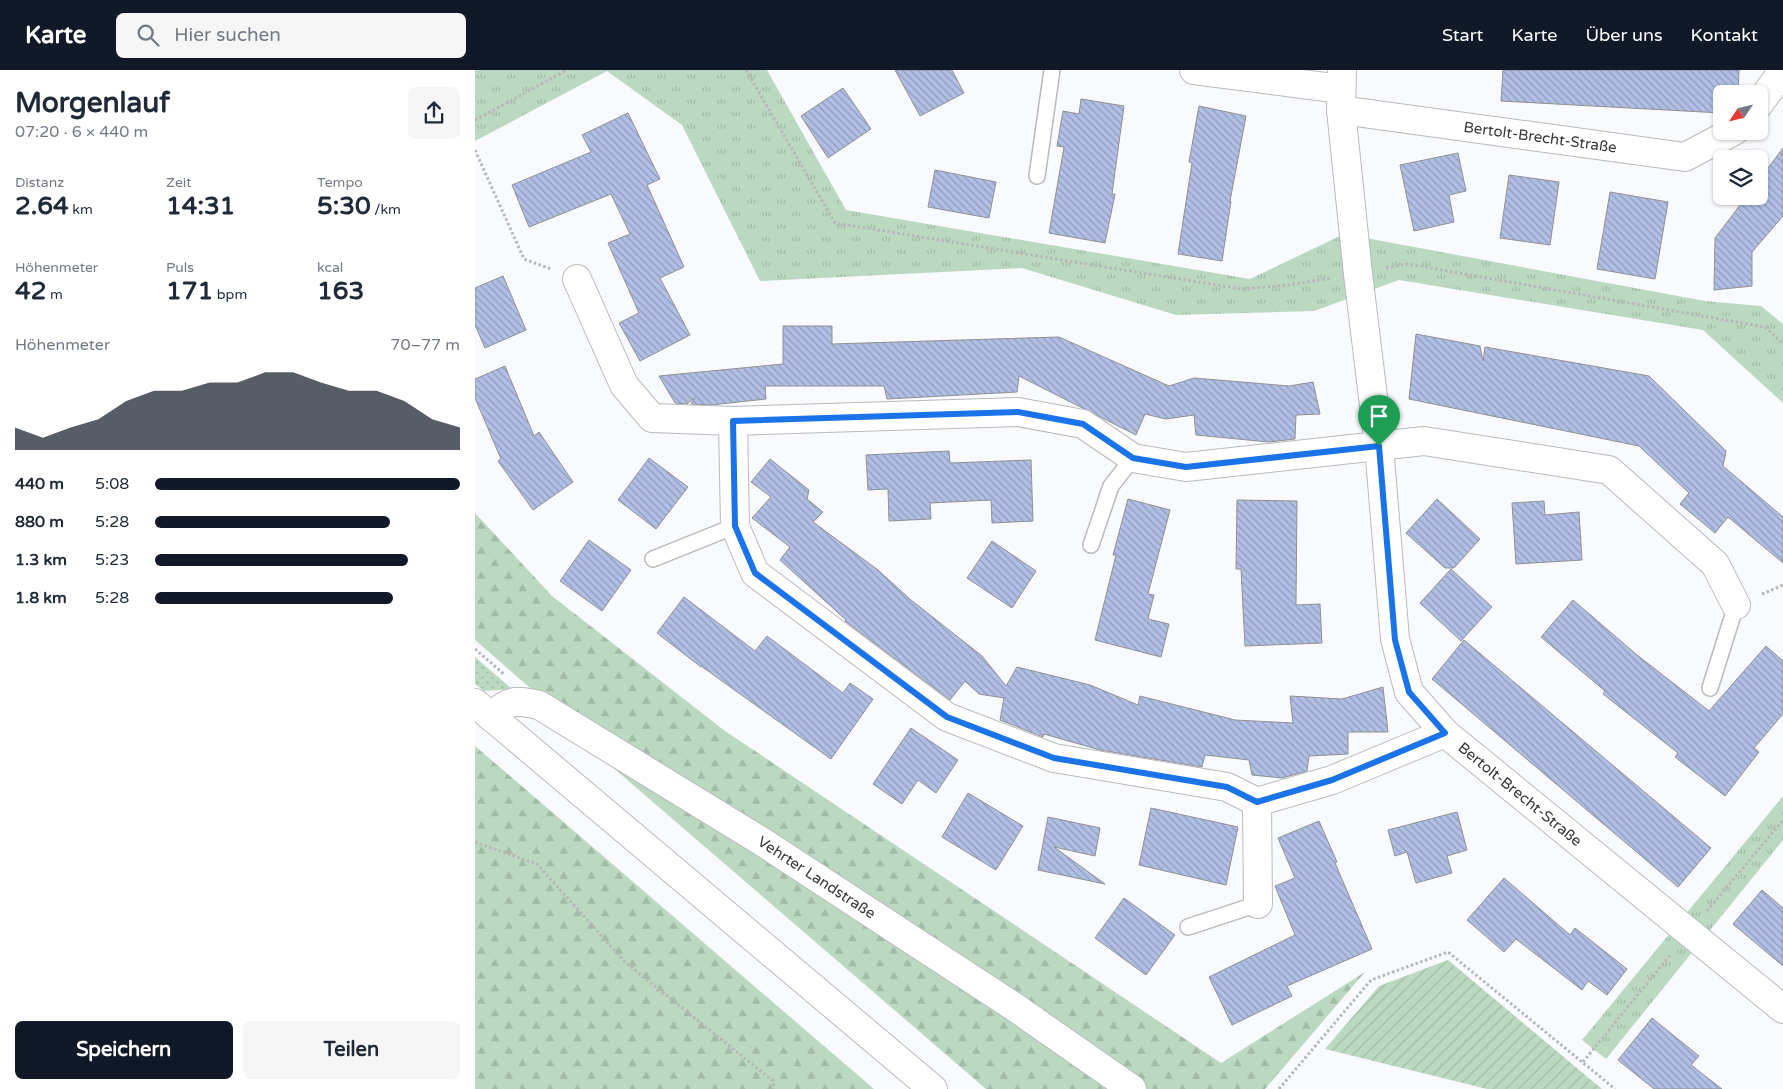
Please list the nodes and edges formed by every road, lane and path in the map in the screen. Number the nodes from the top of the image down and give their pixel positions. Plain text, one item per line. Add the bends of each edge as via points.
1 (567, 70) edge
2 (746, 70) edge
3 (1052, 70) edge
4 (1194, 70) edge
5 (1781, 70) edge
6 (1341, 90) edge
7 (1768, 92) edge
8 (475, 120) edge
9 (1718, 140) edge
10 (475, 150) edge
11 (1037, 176) dead end
12 (1358, 274) junction
13 (577, 279) joint
14 (1783, 344) edge
15 (733, 421) junction
16 (1379, 446) junction
17 (1133, 458) junction
18 (735, 526) junction
19 (1091, 545) dead end
20 (653, 558) dead end
21 (1736, 605) joint
22 (1710, 688) dead end
23 (483, 710) edge
24 (1445, 733) junction
25 (1257, 802) junction
26 (1783, 820) edge
27 (475, 842) edge
28 (1258, 904) joint
29 (1188, 927) dead end
30 (1689, 933) junction
31 (1783, 1009) edge
32 (1583, 1062) junction
33 (774, 1089) edge
34 (933, 1089) edge
35 (1133, 1089) edge
36 (1279, 1089) edge
37 (1615, 1089) edge

1 - 8 path
2 - 12 path via 835,223 1241,289
3 - 11 lane
4 - 6 street
5 - 7 street
6 - 9 street, Bertolt-Brecht-Straße via 1685,158
6 - 12 street, Bertolt-Brecht-Straße
10 - 13 path via 524,259
12 - 14 path via 1407,264 1765,327
12 - 16 street, Bertolt-Brecht-Straße
13 - 15 street via 624,385 652,418
15 - 17 street via 1018,412 1083,424
15 - 18 street
16 - 17 street via 1186,467
16 - 21 street via 1424,441 1609,470 1715,564
16 - 24 street, Bertolt-Brecht-Straße via 1395,640 1409,692
17 - 19 lane via 1111,486
18 - 20 lane
18 - 25 street via 755,573 947,717 1054,758 1227,787
21 - 22 lane
23 - 34 street, Vehrter Landstraße
23 - 35 street, Vehrter Landstraße via 518,701 539,704 769,846
24 - 25 street via 1332,780
24 - 30 street, Bertolt-Brecht-Straße
25 - 28 street
26 - 30 path
27 - 33 path via 537,864 625,962 773,1081
28 - 29 lane
30 - 31 street, Bertolt-Brecht-Straße
30 - 32 path
32 - 36 path via 1448,952 1371,980
32 - 37 path

